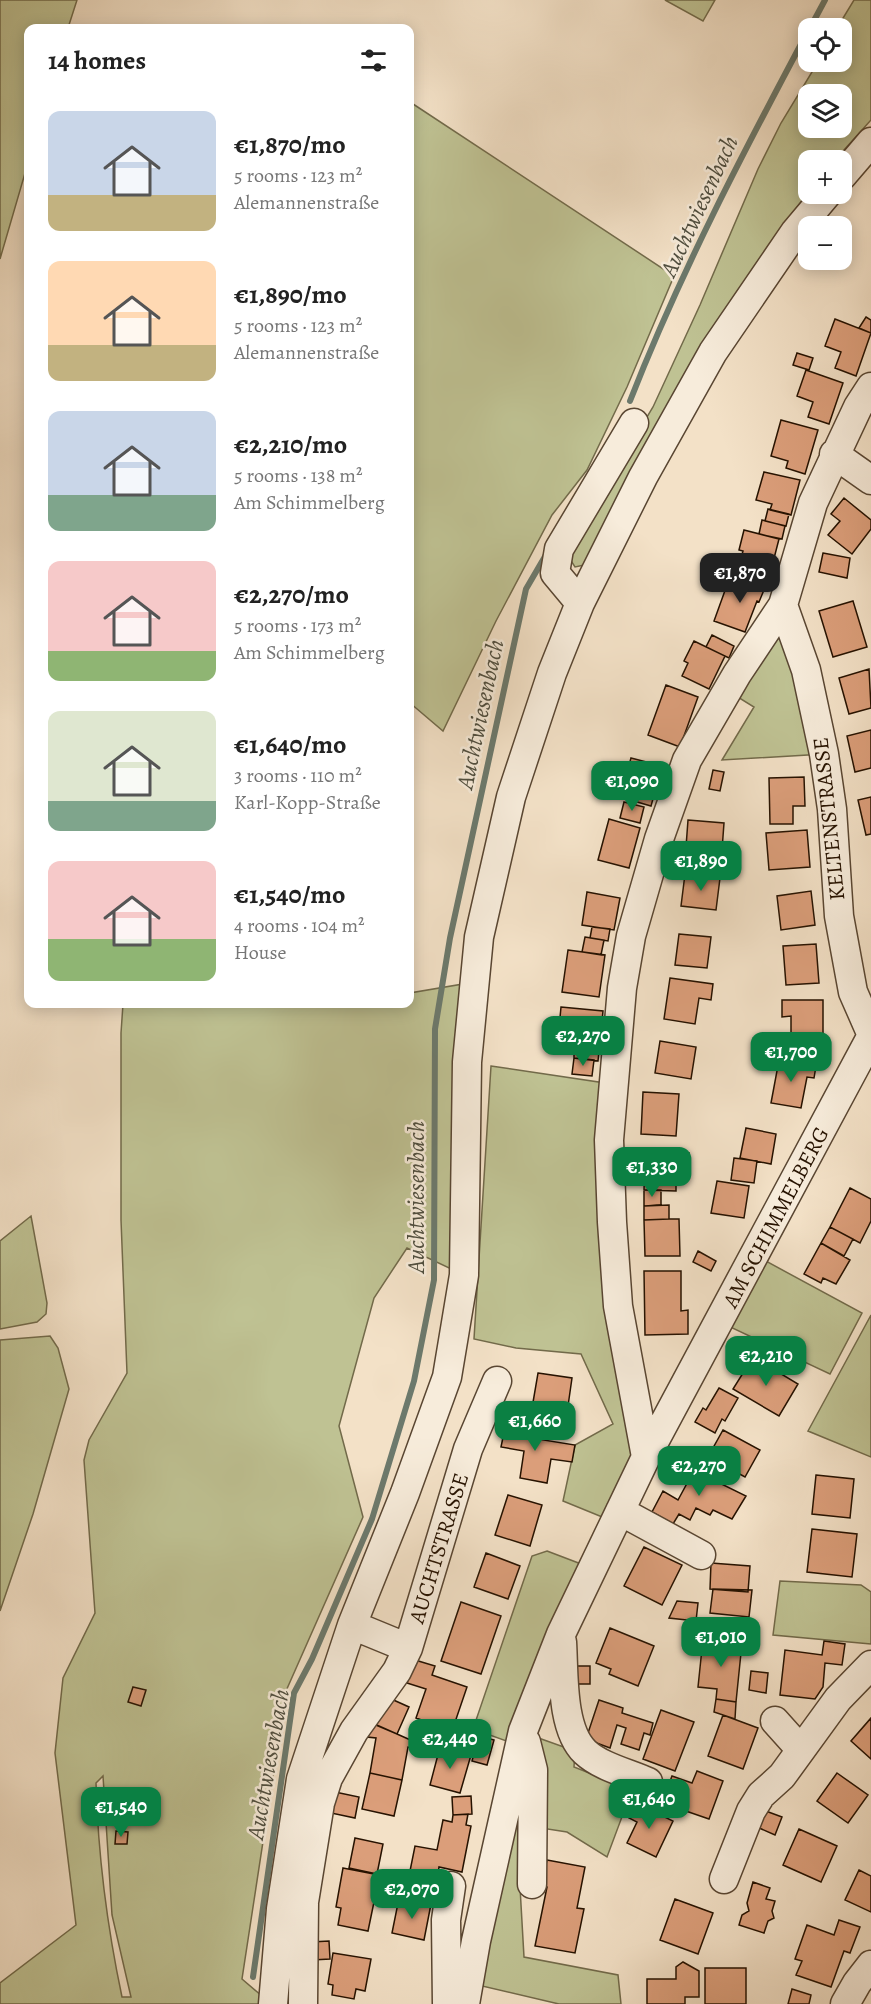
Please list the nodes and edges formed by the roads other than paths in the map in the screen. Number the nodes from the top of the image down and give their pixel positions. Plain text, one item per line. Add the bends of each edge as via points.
1 (871, 142) edge
2 (852, 164) edge
3 (819, 204) edge
4 (871, 387) edge
5 (634, 423) dead end
6 (834, 454) junction
7 (871, 480) edge
8 (580, 603) junction
9 (783, 604) junction
10 (871, 1035) edge
11 (497, 1381) dead end
12 (646, 1457) junction
13 (620, 1511) junction
14 (701, 1554) dead end
15 (352, 1625) junction
16 (561, 1634) junction
17 (408, 1648) junction
18 (871, 1665) edge
19 (775, 1721) dead end
20 (523, 1731) junction
21 (801, 1750) junction
22 (648, 1782) dead end
23 (724, 1879) dead end
24 (532, 1884) dead end
25 (451, 1886) dead end
26 (871, 1965) edge
27 (273, 2004) edge
28 (303, 2004) edge
29 (447, 2004) edge
30 (465, 2004) edge
31 (845, 2004) edge

1 - 2 street
3 - 8 street via 713,352 643,477
4 - 6 street
5 - 8 street via 559,549 555,573
6 - 7 street
6 - 9 street via 813,503
8 - 15 street via 511,797 479,937 467,1062 464,1275 447,1377
9 - 10 street, KELTENSTRASSE via 806,670 824,754 839,916 853,992
9 - 12 street via 687,760 659,839 631,936 624,978 609,1140 612,1222 618,1306
10 - 12 street, AM SCHIMMELBERG
11 - 17 street, AUCHTSTRASSE via 468,1449
12 - 13 street, AM SCHIMMELBERG
13 - 14 street
13 - 16 street, AM SCHIMMELBERG
15 - 17 street, AUCHTSTRASSE
15 - 27 street via 301,1779 281,1909
16 - 20 street, AM SCHIMMELBERG
16 - 22 street via 568,1718 574,1736 585,1752 600,1762
17 - 28 street, AUCHTSTRASSE via 398,1671 354,1731 328,1778 320,1803 304,1902
18 - 21 street via 838,1699
19 - 21 street
20 - 24 street via 533,1770
20 - 30 street, AM SCHIMMELBERG
21 - 23 street via 751,1811
25 - 29 street via 446,1920
26 - 31 street

